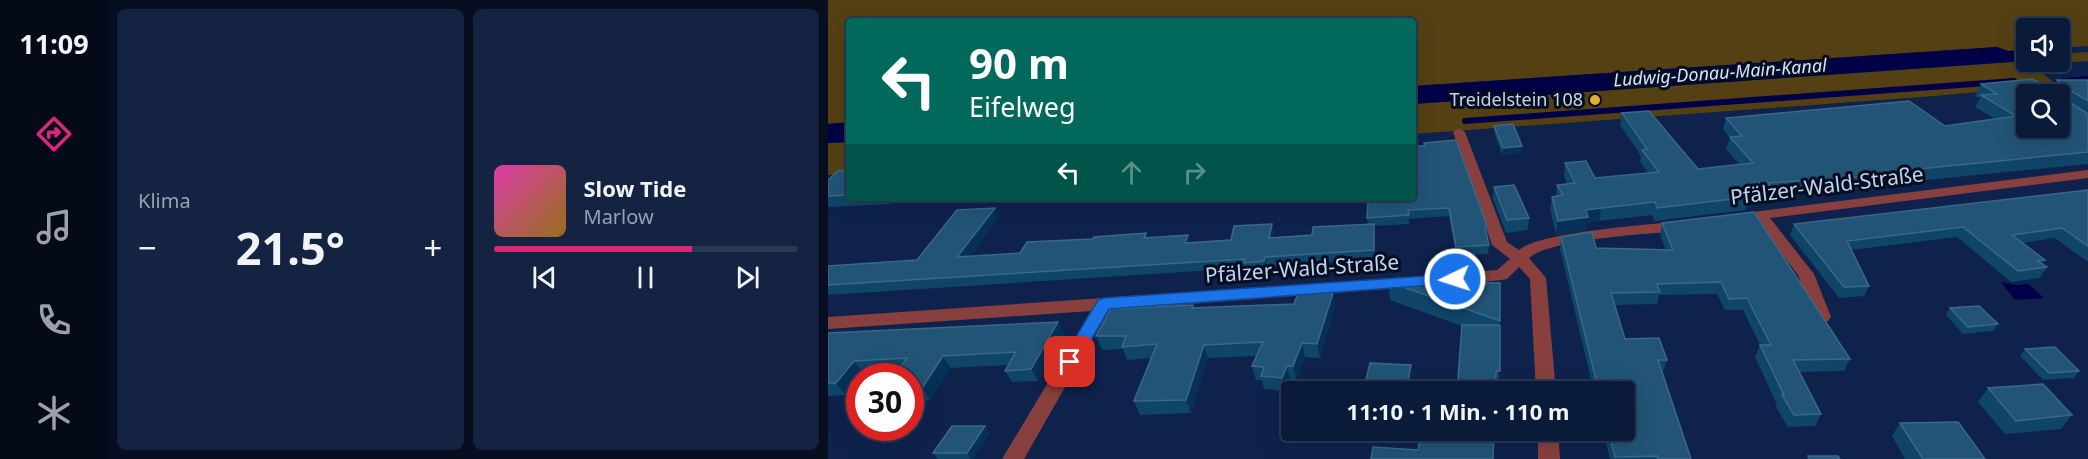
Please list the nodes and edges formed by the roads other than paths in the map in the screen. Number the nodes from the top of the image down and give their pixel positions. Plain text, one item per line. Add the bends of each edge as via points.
1 (1459, 132) dead end
2 (2088, 174) edge
3 (1760, 215) junction
4 (1725, 220) edge
5 (1691, 224) edge
6 (1521, 259) junction
7 (1104, 303) junction
8 (1822, 317) edge
9 (828, 323) edge
10 (1545, 381) edge
11 (1549, 441) edge
12 (1013, 459) edge
13 (1550, 459) edge

1 - 6 street via 1500,245
2 - 3 street, Pfälzer-Wald-Straße
3 - 4 street, Pfälzer-Wald-Straße
3 - 8 street via 1806,274
5 - 6 street, Pfälzer-Wald-Straße via 1564,240 1530,249
6 - 7 street, Pfälzer-Wald-Straße via 1501,275
6 - 10 street via 1538,278
7 - 9 street, Pfälzer-Wald-Straße
7 - 12 street
11 - 13 street

